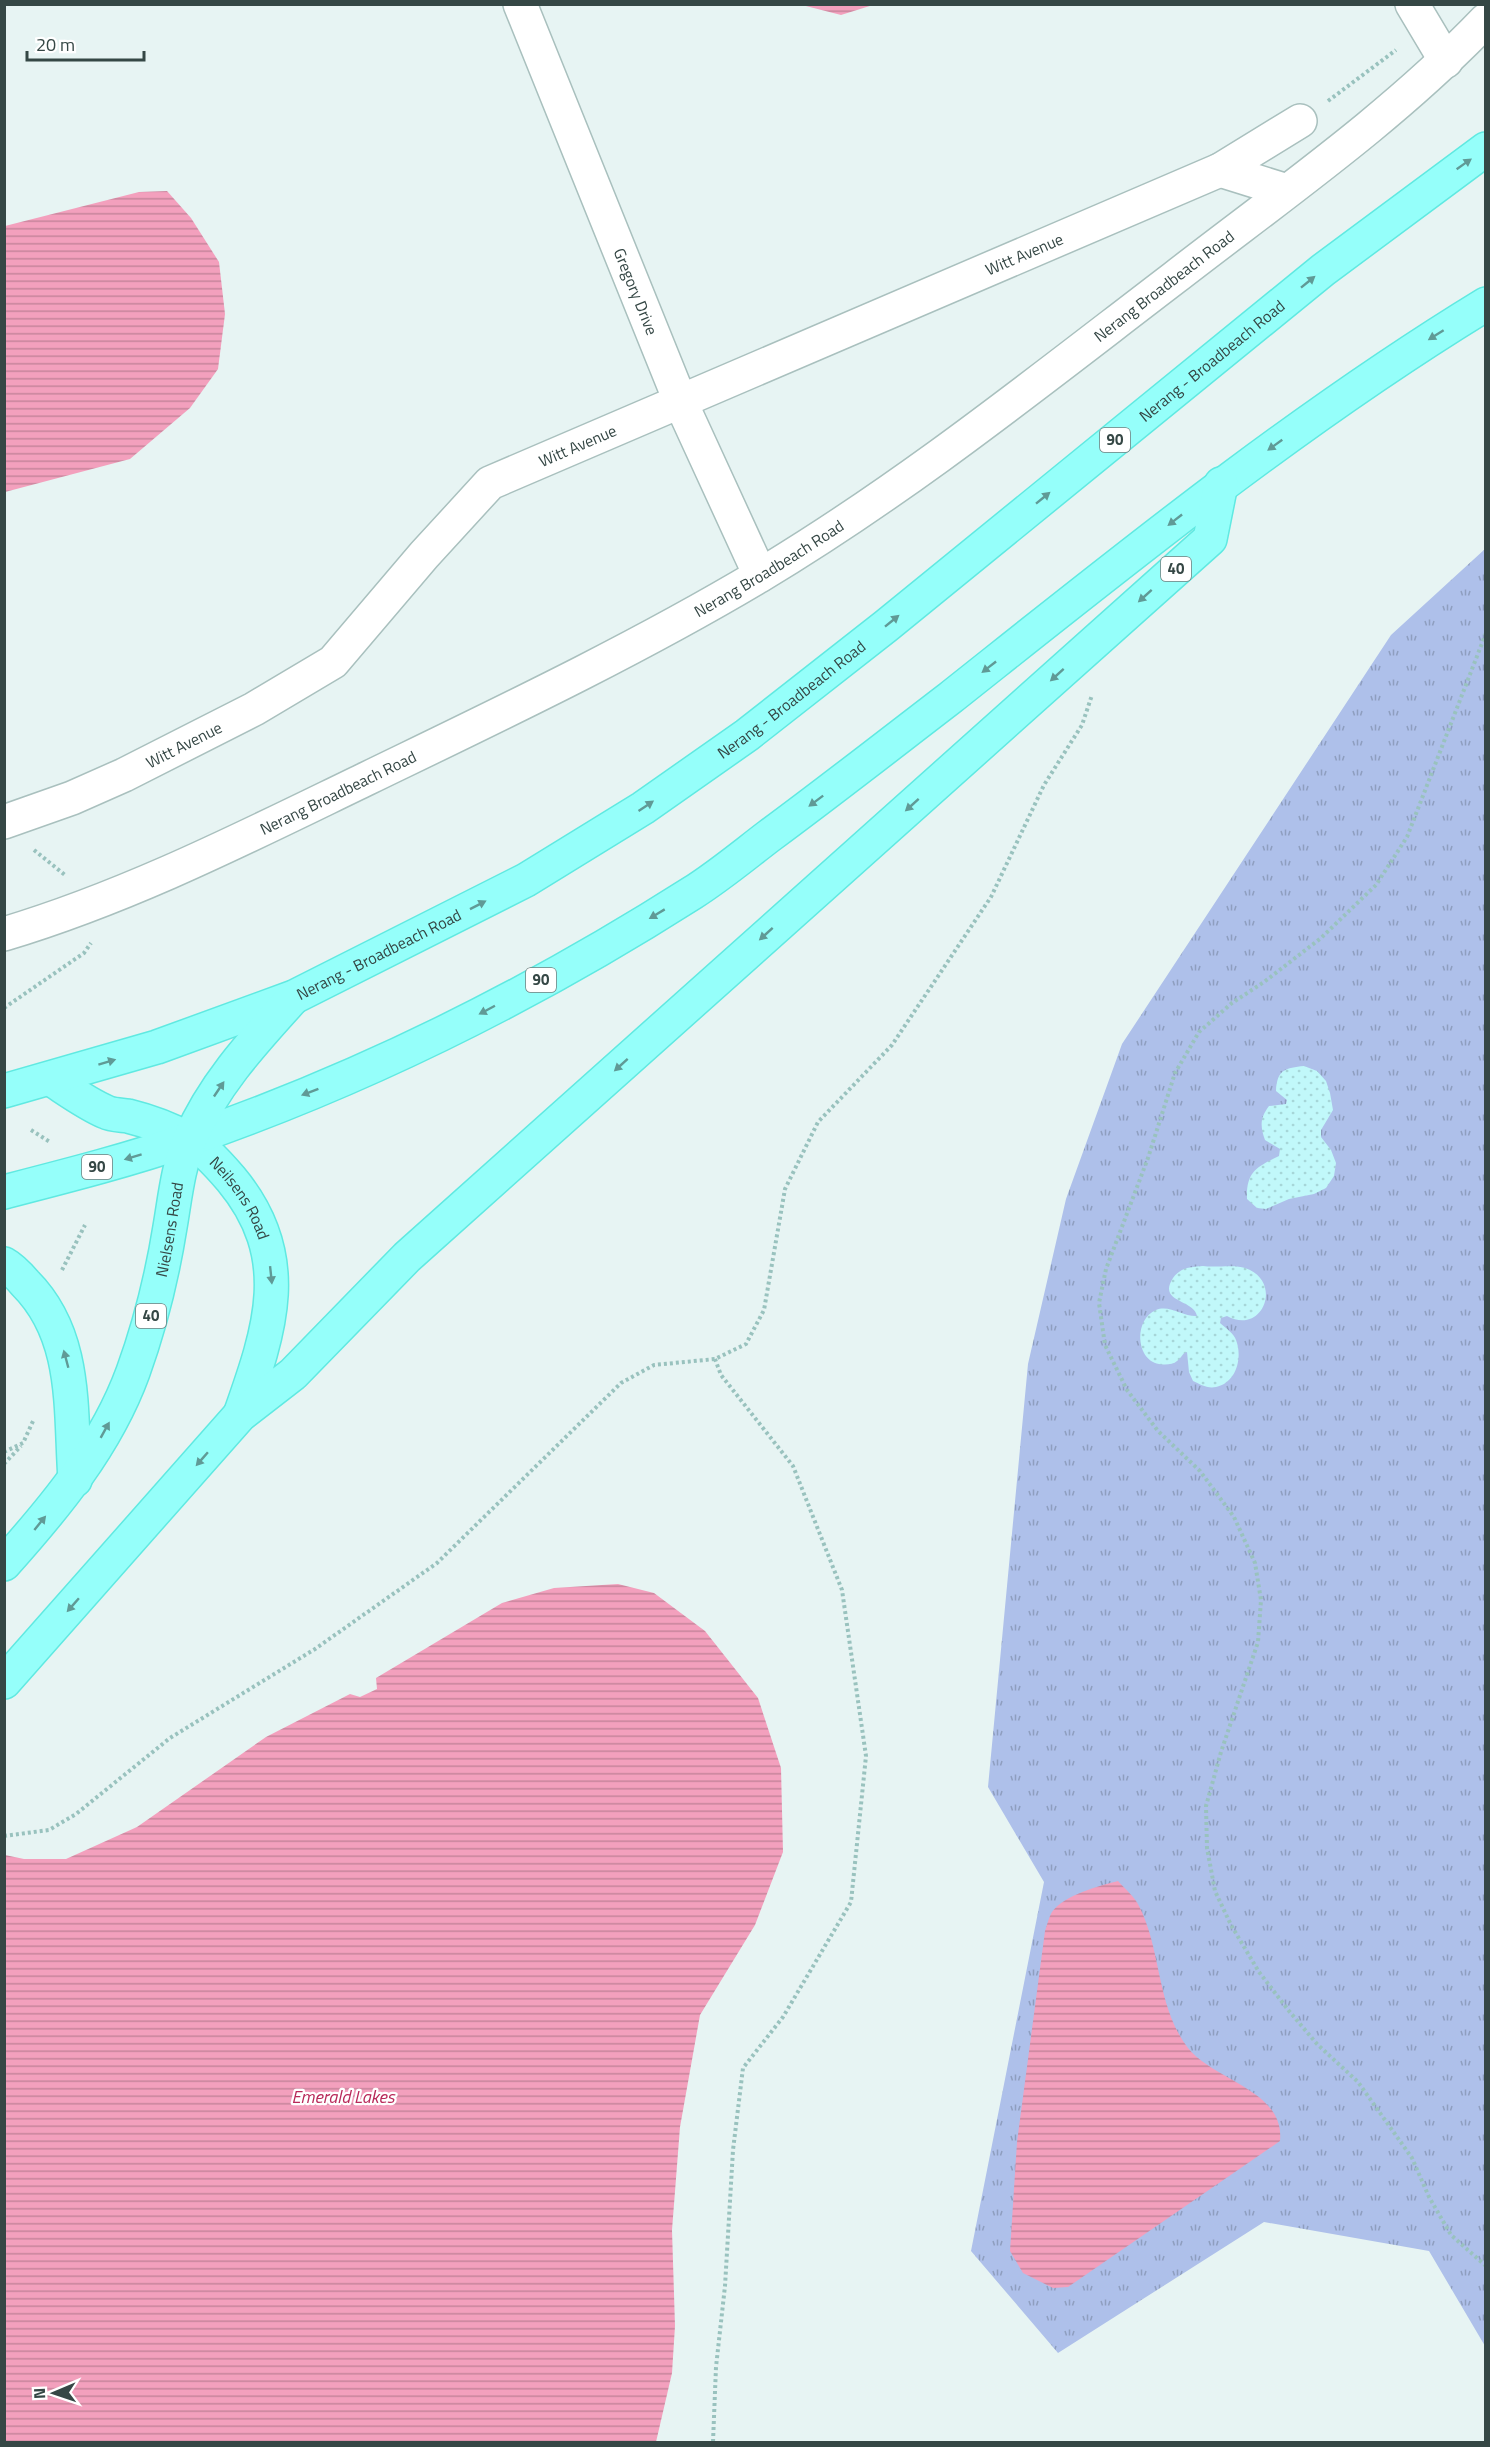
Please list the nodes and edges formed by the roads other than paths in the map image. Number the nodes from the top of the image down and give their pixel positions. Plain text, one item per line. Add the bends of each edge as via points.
1 (519, 4) edge
2 (1418, 16) edge
3 (1485, 20) edge
4 (1446, 61) junction
5 (1300, 121) road end
6 (1485, 149) edge
7 (1221, 170) junction
8 (1287, 191) junction
9 (1485, 304) edge
10 (681, 403) junction
11 (1221, 484) junction
12 (760, 575) junction
13 (10, 820) edge
14 (4, 934) edge
15 (294, 997) junction
16 (51, 1079) junction
17 (4, 1091) edge
18 (189, 1140) junction
19 (4, 1192) edge
20 (4, 1264) edge
21 (240, 1415) junction
22 (75, 1480) junction
23 (4, 1564) edge
24 (4, 1682) edge

1 - 10 street, Gregory Drive
2 - 4 street
3 - 4 street
4 - 8 street, Nerang Broadbeach Road
5 - 7 street, Witt Avenue
15 -> 6 main road, Nerang - Broadbeach Road / 90 via 526,880 643,808 747,735 1323,270
7 - 8 street
7 - 10 street, Witt Avenue
8 - 12 street, Nerang Broadbeach Road via 970,435 867,508
9 -> 11 main road, 90 via 1408,351
10 - 12 street, Gregory Drive
10 - 13 street, Witt Avenue via 490,483 333,662 255,709 124,775
11 -> 18 main road, 90 via 863,766 695,891 605,945 429,1040
11 -> 21 main road, 40 via 1210,539 416,1249 293,1374
12 - 14 street, Nerang Broadbeach Road via 547,691 238,843 137,886
16 -> 15 main road, Nerang - Broadbeach Road / 90 via 157,1047
18 -> 15 main road, Nielsens Road / 40 via 244,1051
16 - 17 main road, Nerang - Broadbeach Road / 90
16 - 18 main road, Neilsens Road via 106,1112 146,1121
18 -> 19 main road, 90
18 -> 21 main road, Neilsens Road via 222,1168 242,1192 257,1218 268,1251 272,1283 270,1317
22 -> 18 main road, Nielsens Road / 40 via 106,1430 132,1374 153,1310 175,1191
22 -> 20 main road via 69,1368 61,1339 51,1315 34,1291
21 -> 24 main road
23 -> 22 main road, Nielsens Road / 40

